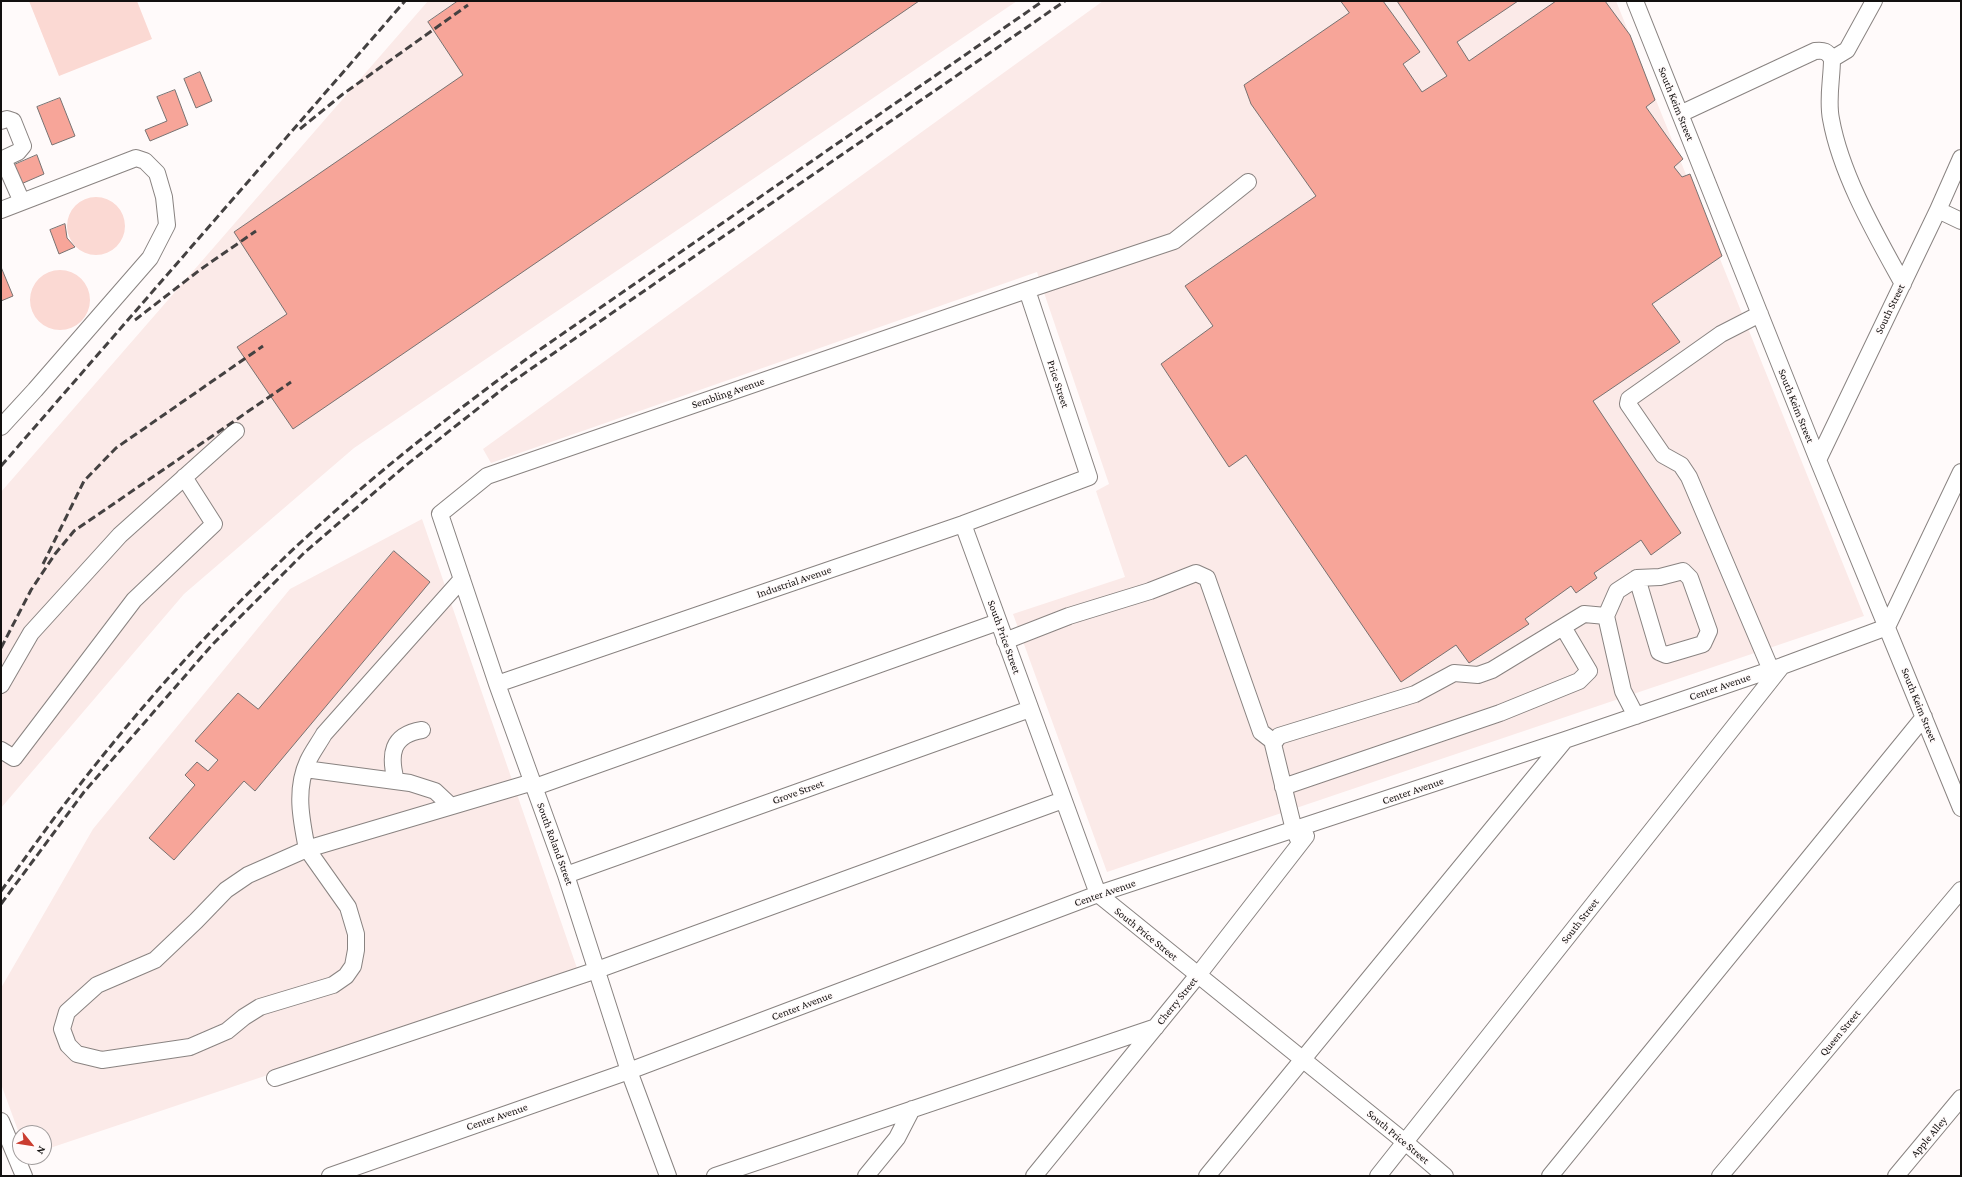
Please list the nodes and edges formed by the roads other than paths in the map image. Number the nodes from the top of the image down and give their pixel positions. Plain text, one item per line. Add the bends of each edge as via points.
1 (1635, 1) edge
2 (1874, 1) edge
3 (1832, 59) junction
4 (1680, 114) junction
5 (1, 121) edge
6 (1961, 158) edge
7 (1248, 182) dead end
8 (22, 202) junction
9 (1, 210) edge
10 (1938, 210) junction
11 (1961, 220) edge
12 (1903, 284) junction
13 (1027, 290) junction
14 (1760, 314) junction
15 (1, 427) edge
16 (236, 431) dead end
17 (1818, 460) junction
18 (1961, 472) edge
19 (184, 477) junction
20 (1089, 477) joint
21 (440, 514) joint
22 (963, 524) junction
23 (462, 578) junction
24 (1637, 578) junction
25 (1606, 616) junction
26 (998, 622) junction
27 (1562, 627) junction
28 (1887, 627) junction
29 (1005, 641) junction
30 (1776, 668) junction
31 (497, 684) junction
32 (1, 685) edge
33 (1030, 709) junction
34 (1636, 716) junction
35 (1924, 717) junction
36 (422, 730) dead end
37 (1565, 740) junction
38 (1274, 742) junction
39 (1, 750) edge
40 (305, 769) junction
41 (396, 781) junction
42 (534, 785) junction
43 (1283, 787) junction
44 (1063, 800) junction
45 (451, 806) junction
46 (1961, 807) edge
47 (1297, 837) junction
48 (307, 849) junction
49 (566, 875) junction
50 (1961, 890) edge
51 (1098, 894) junction
52 (597, 970) junction
53 (1198, 975) junction
54 (1156, 1027) junction
55 (1302, 1059) junction
56 (629, 1071) junction
57 (275, 1078) dead end
58 (1961, 1098) edge
59 (912, 1109) junction
60 (1, 1121) edge
61 (1405, 1142) junction
62 (24, 1176) edge
63 (330, 1176) edge
64 (668, 1176) edge
65 (715, 1176) edge
66 (866, 1176) edge
67 (1034, 1176) edge
68 (1207, 1176) edge
69 (1378, 1176) edge
70 (1445, 1176) edge
71 (1550, 1176) edge
72 (1720, 1176) edge
73 (1896, 1176) edge

1 - 4 street, South Keim Street
2 - 3 street via 1847,50
3 - 4 street via 1823,50 1815,51
3 - 12 street via 1830,109 1838,147 1868,221
4 - 14 street, South Keim Street
5 - 8 street via 13,121 23,146 18,152 3,159
6 - 10 street, South Street
7 - 13 street, Sembling Avenue via 1174,241
8 - 9 street
8 - 15 street via 136,158 145,161 156,173 164,197 166,225 150,258
10 - 11 street
10 - 12 street, South Street
12 - 17 street, South Street
13 - 20 street, Price Street
13 - 21 street, Sembling Avenue via 487,476
14 - 17 street, South Keim Street
14 - 30 street via 1721,334 1629,399 1628,404 1663,455 1681,465 1689,477
16 - 19 street
17 - 28 street, South Keim Street
18 - 28 street
19 - 32 street via 120,535 31,633
19 - 39 street via 214,524 134,600 14,758
20 - 22 street, Industrial Avenue
21 - 23 street, South Roland Street
22 - 26 street, South Price Street
22 - 31 street, Industrial Avenue
23 - 31 street, South Roland Street
23 - 40 street via 324,734
24 - 24 street via 1683,572 1690,578 1709,632 1703,644 1666,655 1659,652
24 - 25 street via 1617,591
25 - 27 street via 1584,614
25 - 34 street via 1624,691
26 - 29 street, South Price Street
26 - 42 street
27 - 38 street via 1478,675 1454,673 1415,694 1279,736
27 - 43 street via 1589,671 1579,682 1500,713
28 - 30 street, Center Avenue
28 - 35 street, South Keim Street
29 - 33 street, South Price Street
29 - 38 street via 1069,616 1150,591 1196,573 1207,578 1261,732
30 - 34 street, Center Avenue
30 - 61 street, South Street
31 - 42 street, South Roland Street
33 - 44 street, South Price Street
33 - 49 street, Grove Street
34 - 37 street, Center Avenue
35 - 46 street, South Keim Street
35 - 71 street
36 - 41 street via 406,734 395,748 391,757
37 - 47 street, Center Avenue via 1316,824
37 - 55 street
38 - 43 street via 1272,744
40 - 41 street
40 - 48 street via 300,796
41 - 45 street via 435,791
42 - 45 street
42 - 49 street, South Roland Street
43 - 47 street
44 - 51 street, South Price Street
44 - 52 street
45 - 48 street
47 - 51 street, Center Avenue
47 - 53 street, Cherry Street
48 - 48 street via 248,875 226,890 155,960 97,985 67,1012 62,1029 68,1045 76,1054 102,1060 190,1047 227,1031 260,1007 333,985 346,976 353,966 356,950 356,934 348,907
49 - 52 street, South Roland Street
50 - 72 street, Queen Street
51 - 53 street, South Price Street
51 - 56 street, Center Avenue
52 - 56 street, South Roland Street
52 - 57 street
53 - 54 street, Cherry Street
53 - 55 street, South Price Street
54 - 59 street
54 - 67 street, Cherry Street
55 - 61 street, South Price Street
55 - 68 street
56 - 63 street, Center Avenue
56 - 64 street, South Roland Street
58 - 73 street, Apple Alley
59 - 65 street
59 - 66 street via 897,1138
60 - 62 street
61 - 69 street, South Street
61 - 70 street, South Price Street

